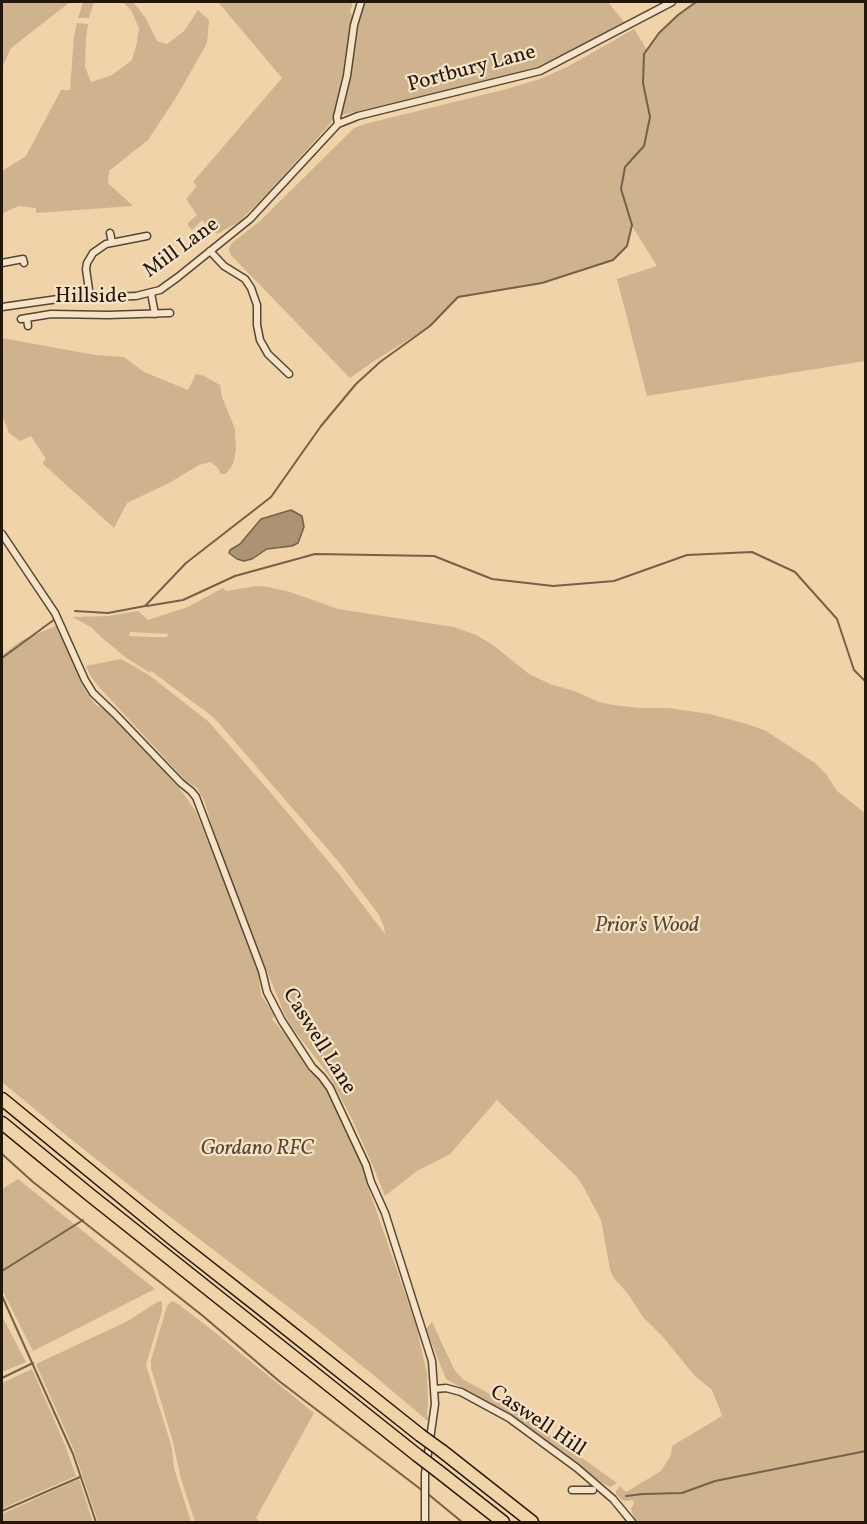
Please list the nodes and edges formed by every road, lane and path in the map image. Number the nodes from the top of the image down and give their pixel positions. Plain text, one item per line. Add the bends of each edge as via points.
1 (361, 2) edge
2 (672, 2) edge
3 (338, 124) junction
4 (110, 233) dead end
5 (147, 236) dead end
6 (112, 242) junction
7 (210, 251) junction
8 (24, 262) dead end
9 (2, 263) edge
10 (151, 293) junction
11 (90, 297) junction
12 (2, 307) edge
13 (170, 313) dead end
14 (155, 314) junction
15 (28, 326) dead end
16 (288, 374) dead end
17 (2, 534) edge
18 (2, 1099) edge
19 (2, 1123) edge
20 (435, 1389) junction
21 (586, 1476) junction
22 (593, 1490) dead end
23 (425, 1522) edge
24 (502, 1522) edge
25 (532, 1522) edge
26 (632, 1522) edge

1 - 3 street
2 - 3 street, Portbury Lane via 540,71
3 - 7 street, Mill Lane via 250,219
4 - 6 street
5 - 6 street
6 - 11 street via 93,253 87,263
7 - 10 street, Mill Lane
7 - 16 street via 251,288 257,305 260,340
8 - 9 street via 23,259
10 - 11 street, Mill Lane
10 - 14 street, Hillside
11 - 12 street, Mill Lane
13 - 14 street, Hillside
14 - 15 street, Hillside via 51,314 24,318
17 - 20 street, Caswell Lane via 55,613 93,693 196,797 267,992 312,1067 330,1088 366,1165 432,1361
18 - 25 highway, bridge
19 - 24 highway, bridge
20 - 21 street, Caswell Hill via 461,1392 509,1418
20 - 23 street, Caswell Lane via 425,1474
21 - 22 street, Caswell Hill via 584,1484 575,1490
21 - 26 street, Caswell Hill

